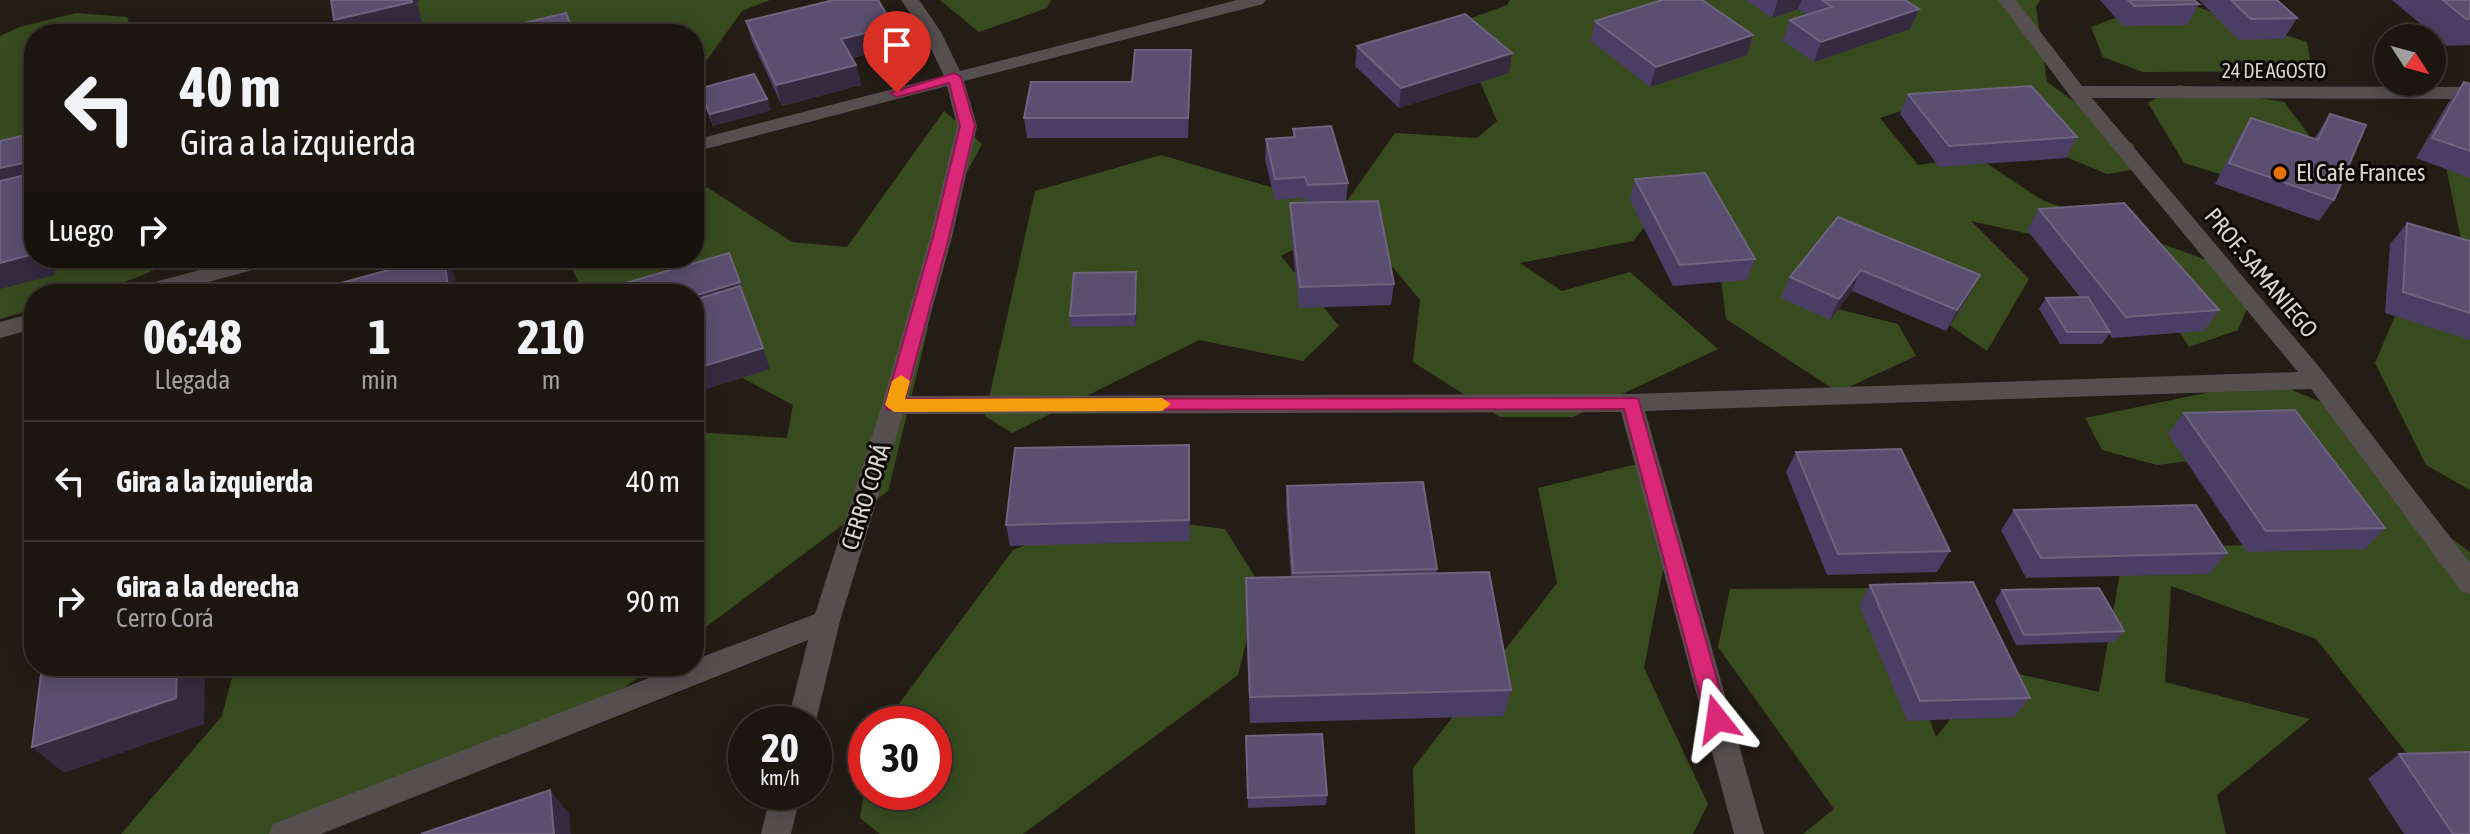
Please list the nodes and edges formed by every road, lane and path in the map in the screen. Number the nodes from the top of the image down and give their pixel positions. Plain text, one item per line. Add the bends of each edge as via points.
1 (910, 0) edge
2 (1257, 0) edge
3 (2007, 0) edge
4 (954, 77) junction
5 (2077, 92) junction
6 (2470, 93) edge
7 (704, 143) edge
8 (234, 268) edge
9 (174, 284) edge
10 (24, 324) edge
11 (0, 330) edge
12 (2317, 380) junction
13 (1631, 403) junction
14 (894, 405) junction
15 (2469, 581) edge
16 (826, 621) junction
17 (704, 669) edge
18 (686, 676) edge
19 (806, 706) edge
20 (782, 810) edge
21 (284, 834) edge
22 (776, 834) edge
23 (1749, 834) edge

1 - 4 street, CERRO CORÁ
2 - 4 street
3 - 5 street, PROF. SAMANIEGO
4 - 7 street
4 - 14 street, CERRO CORÁ via 967,126
5 - 6 street, 24 DE AGOSTO
5 - 12 street, PROF. SAMANIEGO
8 - 9 street
10 - 11 street
12 - 13 street
12 - 15 street, PROF. SAMANIEGO
13 - 14 street
13 - 23 street
14 - 16 street, CERRO CORÁ
16 - 17 street
16 - 19 street, CERRO CORÁ
18 - 21 street
20 - 22 street

